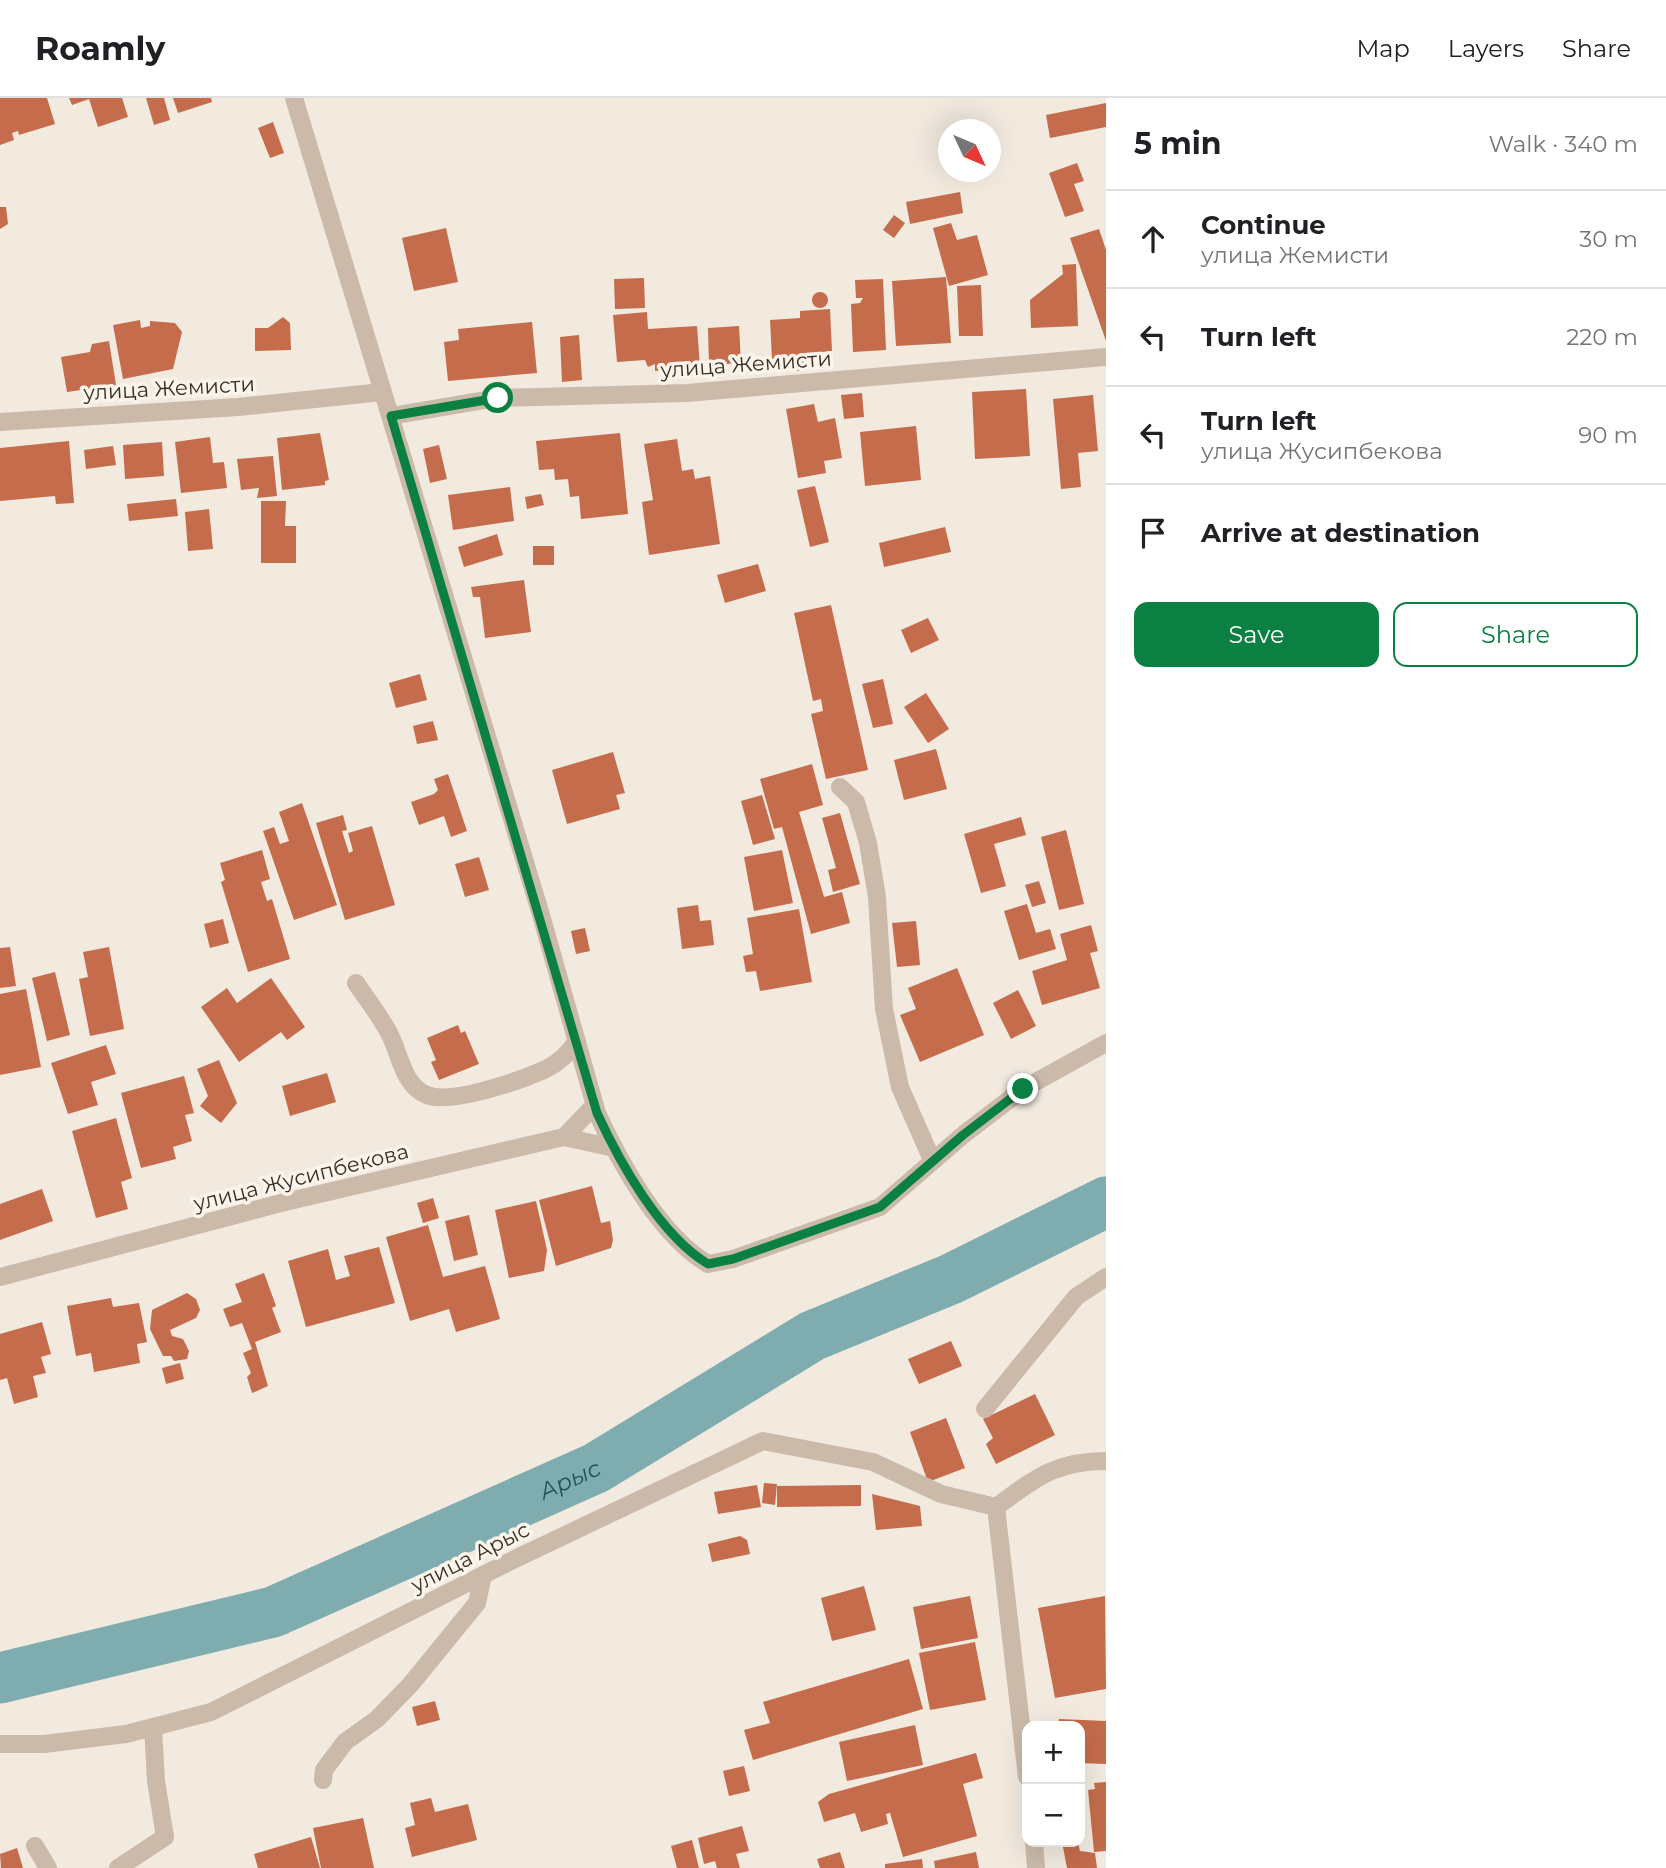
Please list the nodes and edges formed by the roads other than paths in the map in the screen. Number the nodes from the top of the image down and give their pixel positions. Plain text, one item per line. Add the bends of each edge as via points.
1 (294, 98) edge
2 (1106, 357) edge
3 (382, 392) junction
4 (391, 416) junction
5 (0, 422) edge
6 (839, 787) dead end
7 (356, 983) dead end
8 (577, 1041) junction
9 (1106, 1043) edge
10 (595, 1105) junction
11 (564, 1137) junction
12 (614, 1148) junction
13 (932, 1160) junction
14 (0, 1277) edge
15 (1106, 1277) edge
16 (985, 1409) dead end
17 (1106, 1461) edge
18 (996, 1507) junction
19 (483, 1575) junction
20 (153, 1727) junction
21 (1022, 1737) edge
22 (0, 1744) edge
23 (323, 1780) dead end
24 (35, 1846) dead end
25 (1034, 1847) edge
26 (48, 1868) edge
27 (118, 1868) edge
28 (1036, 1868) edge

1 - 3 street
2 - 4 street, улица Жемисти via 687,393 498,398
3 - 4 street
3 - 5 street, улица Жемисти via 238,407
4 - 8 street
6 - 13 street via 856,802 867,843 877,897 884,1009 900,1087
7 - 8 street via 391,1037 403,1072 426,1095 449,1097 546,1069 567,1055
8 - 10 street
9 - 13 street via 1023,1089
10 - 11 street
10 - 12 street
11 - 12 street, улица Жусипбекова
11 - 14 street, улица Жусипбекова via 281,1203
12 - 13 street via 653,1209 688,1252 708,1264 880,1207
15 - 16 street via 1076,1297
17 - 18 street via 1076,1461 1038,1476
18 - 19 street, улица Арыс via 941,1494 873,1462 763,1441
18 - 21 street
19 - 20 street, улица Арыс via 211,1712
19 - 23 street via 477,1604 411,1684 377,1719 345,1742 324,1770
20 - 22 street, улица Арыс via 44,1744
20 - 27 street via 165,1837
24 - 26 street
25 - 28 street

